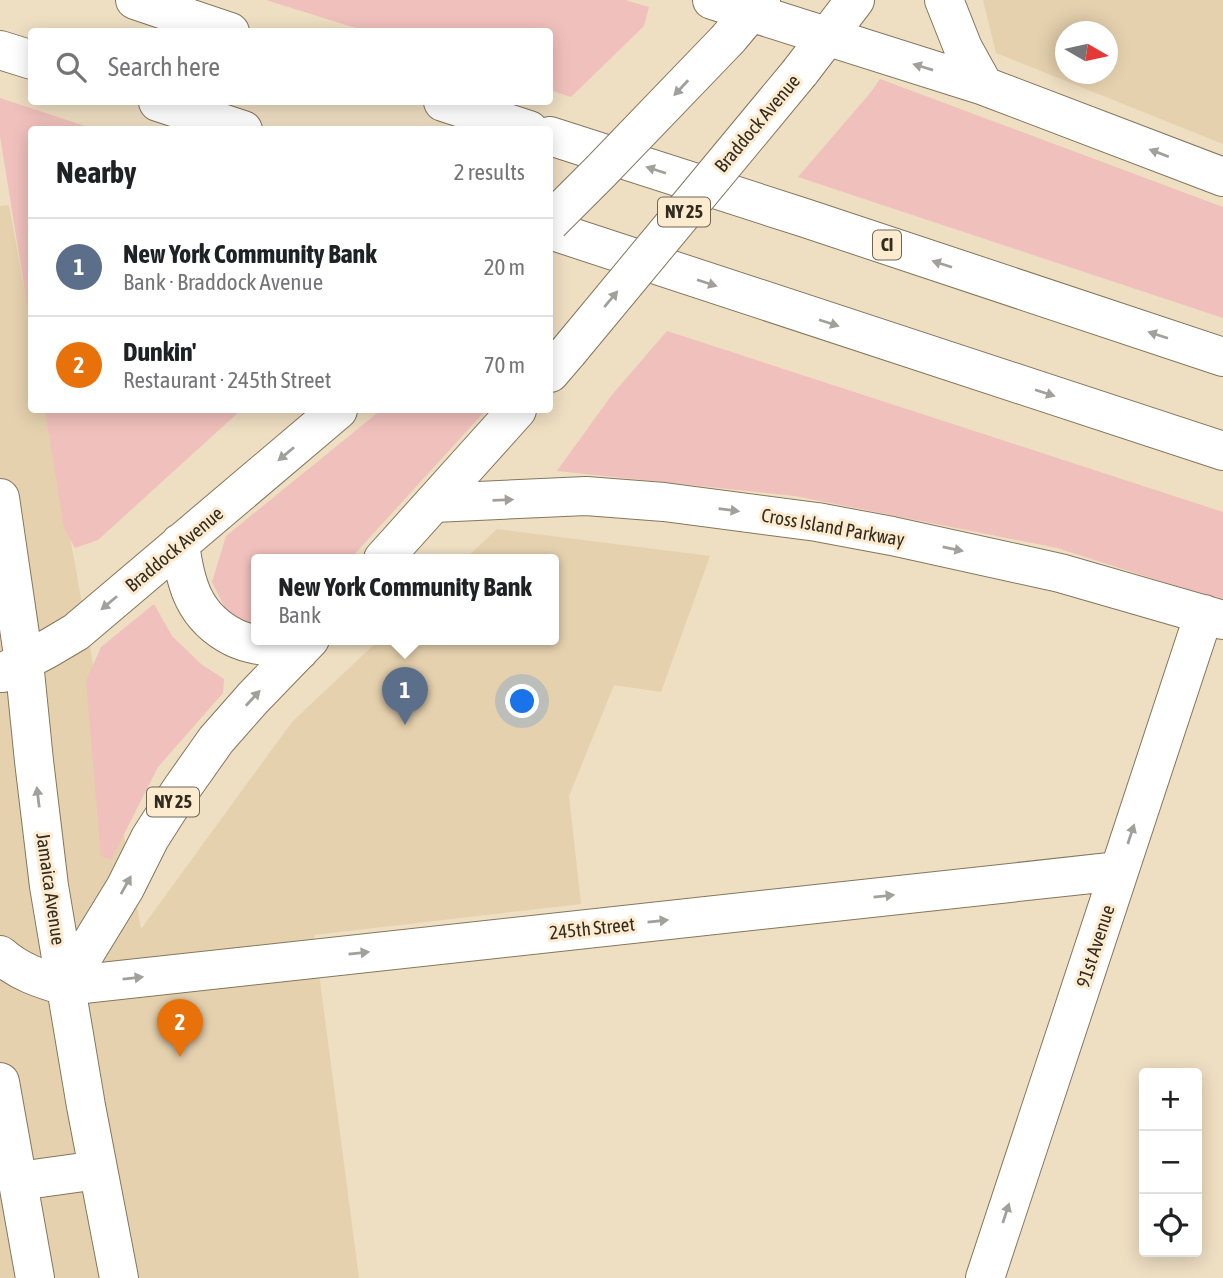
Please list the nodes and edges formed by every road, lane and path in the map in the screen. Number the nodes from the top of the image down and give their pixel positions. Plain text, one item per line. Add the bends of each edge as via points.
1 (135, 0) edge
2 (712, 0) edge
3 (855, 0) edge
4 (944, 0) edge
5 (747, 17) edge
6 (218, 28) edge
7 (828, 36) junction
8 (0, 50) edge
9 (28, 59) edge
10 (984, 86) junction
11 (167, 105) edge
12 (452, 105) edge
13 (231, 126) edge
14 (516, 126) edge
15 (553, 137) edge
16 (1223, 177) edge
17 (553, 219) edge
18 (553, 231) edge
19 (1223, 357) edge
20 (559, 362) edge
21 (334, 413) edge
22 (514, 413) edge
23 (1223, 451) edge
24 (0, 498) edge
25 (435, 503) junction
26 (180, 543) junction
27 (388, 554) edge
28 (1214, 617) edge
29 (251, 643) edge
30 (304, 645) edge
31 (12, 668) edge
32 (1119, 871) junction
33 (0, 956) edge
34 (65, 986) junction
35 (0, 1082) edge
36 (99, 1170) junction
37 (9, 1183) edge
38 (34, 1278) edge
39 (119, 1278) edge
40 (985, 1278) edge

1 - 6 main road
2 - 5 main road
3 - 7 main road, Braddock Avenue / NY 25
4 - 10 main road
5 - 7 main road
5 -> 17 main road, bridge
10 -> 7 main road
20 -> 7 main road, Braddock Avenue / NY 25, bridge
8 - 9 main road
16 -> 10 main road
11 - 13 main road
12 - 14 main road
19 -> 15 main road, CI
18 -> 23 main road
21 -> 26 main road, Braddock Avenue
22 - 25 main road
24 - 31 main road, Jamaica Avenue
25 - 27 main road
25 -> 28 main road, Cross Island Parkway via 586,496 817,522 1060,573
26 - 29 main road via 188,588 209,619
26 -> 31 main road, Braddock Avenue via 76,632
32 -> 28 main road, 91st Avenue
34 -> 30 main road, NY 25 via 150,838 199,764
34 -> 31 main road, Jamaica Avenue via 34,761
34 -> 32 main road, 245th Street
40 -> 32 main road, 91st Avenue
33 - 34 main road via 29,974
34 - 36 main road, Jamaica Avenue
35 - 37 main road
36 - 37 main road
36 - 39 main road, Jamaica Avenue
37 - 38 main road

